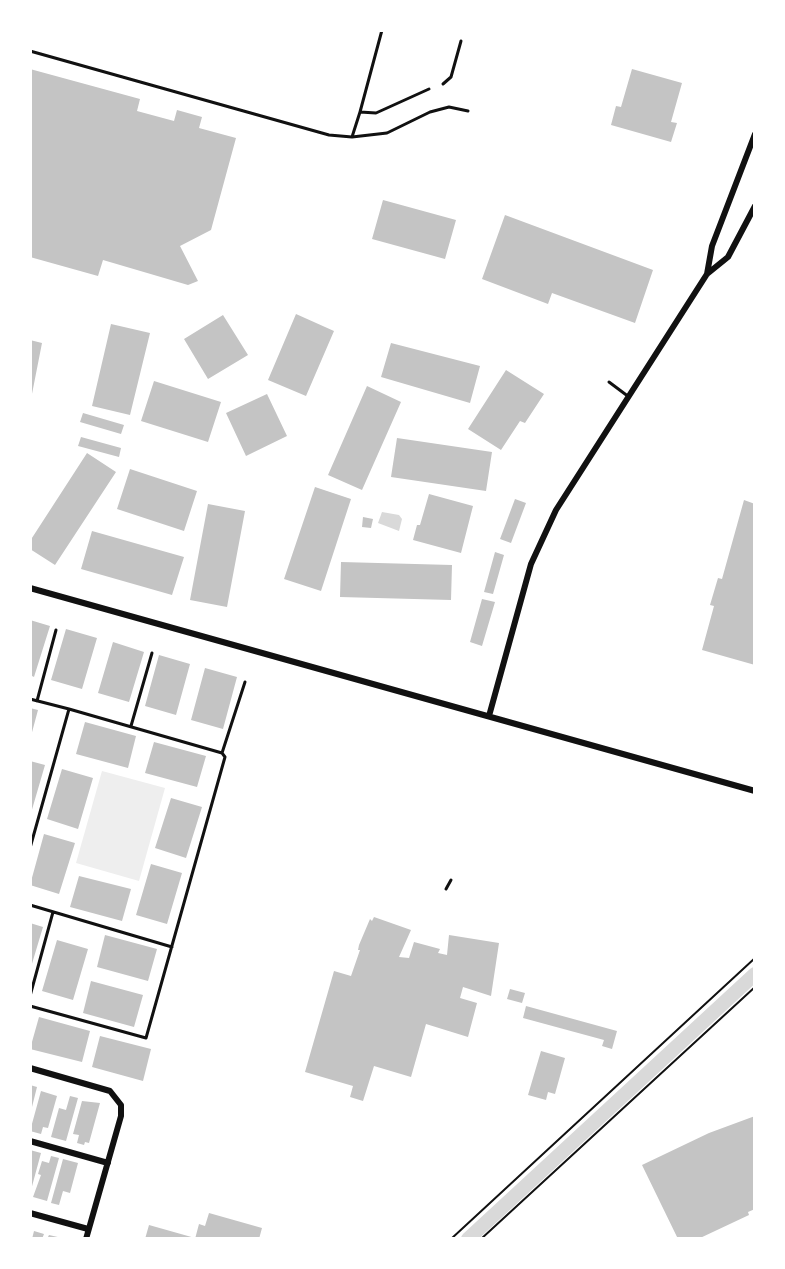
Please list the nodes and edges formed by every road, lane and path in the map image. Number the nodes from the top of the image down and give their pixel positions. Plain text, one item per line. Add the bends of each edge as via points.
1 (382, 30) edge
2 (461, 41) dead end
3 (30, 51) edge
4 (443, 84) dead end
5 (429, 89) dead end
6 (468, 111) dead end
7 (360, 112) junction
8 (755, 134) edge
9 (352, 137) junction
10 (755, 206) edge
11 (707, 274) junction
12 (609, 382) dead end
13 (629, 397) junction
14 (30, 588) edge
15 (56, 630) dead end
16 (152, 653) dead end
17 (245, 682) dead end
18 (30, 699) edge
19 (37, 701) junction
20 (69, 710) junction
21 (489, 716) junction
22 (131, 726) junction
23 (222, 753) junction
24 (755, 791) edge
25 (30, 848) edge
26 (451, 880) dead end
27 (446, 889) dead end
28 (30, 905) edge
29 (53, 912) junction
30 (172, 947) junction
31 (755, 958) edge
32 (755, 987) edge
33 (30, 996) edge
34 (30, 1006) edge
35 (30, 1068) edge
36 (30, 1141) edge
37 (108, 1163) junction
38 (30, 1213) edge
39 (88, 1229) junction
40 (86, 1239) edge
41 (451, 1239) edge
42 (481, 1239) edge

1 - 7 lane
2 - 4 lane via 451,77
3 - 9 lane via 329,135
5 - 7 lane via 376,113
6 - 9 lane via 449,107 387,133
7 - 9 lane
8 - 11 street via 712,246
10 - 11 street via 728,257
11 - 13 street
12 - 13 lane
13 - 21 street via 556,510 531,564
14 - 21 street
15 - 19 lane
16 - 22 lane
17 - 23 lane
18 - 19 lane
19 - 20 lane
20 - 22 lane
20 - 25 lane
21 - 24 street
22 - 23 lane
23 - 30 lane via 225,757
26 - 27 lane
28 - 29 lane
29 - 30 lane
29 - 33 lane
30 - 34 lane via 146,1038
31 - 41 path
32 - 42 path
35 - 37 street via 110,1091 121,1105 121,1116
36 - 37 street
37 - 39 street
38 - 39 street
39 - 40 street

